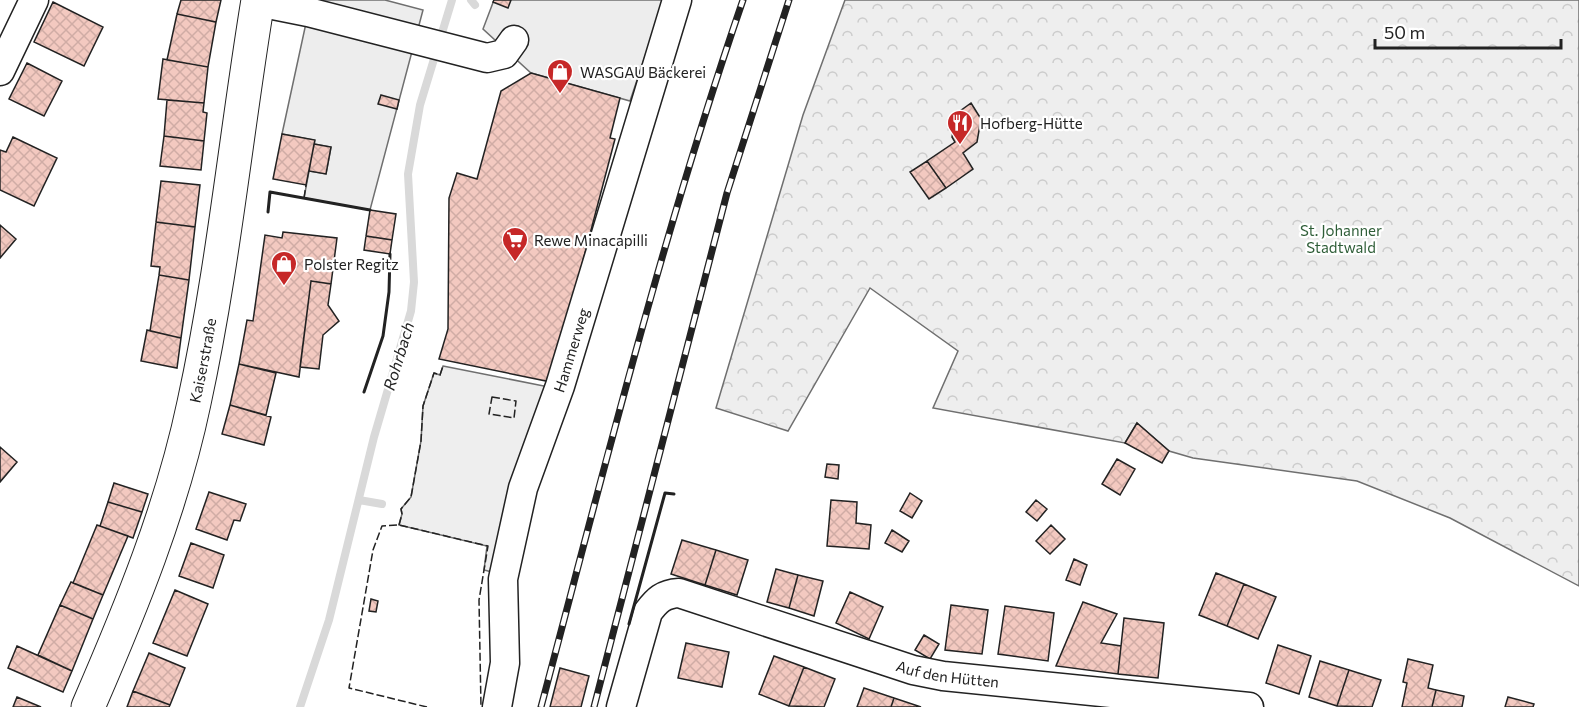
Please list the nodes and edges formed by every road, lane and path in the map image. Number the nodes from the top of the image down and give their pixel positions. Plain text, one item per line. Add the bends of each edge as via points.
1 (34, 0) edge
2 (677, 0) edge
3 (258, 1) edge
4 (514, 39) dead end
5 (0, 71) edge
6 (88, 707) edge
7 (497, 707) edge
8 (621, 707) edge
9 (1249, 707) edge

1 - 5 street
2 - 7 street, Hammerweg via 560,386 523,488 502,579 505,663
3 - 4 street via 487,58 504,54
3 - 6 main road, Kaiserstraße via 212,310 194,404 164,516
8 - 9 street, Auf den Hütten via 648,612 658,600 679,593 913,670

